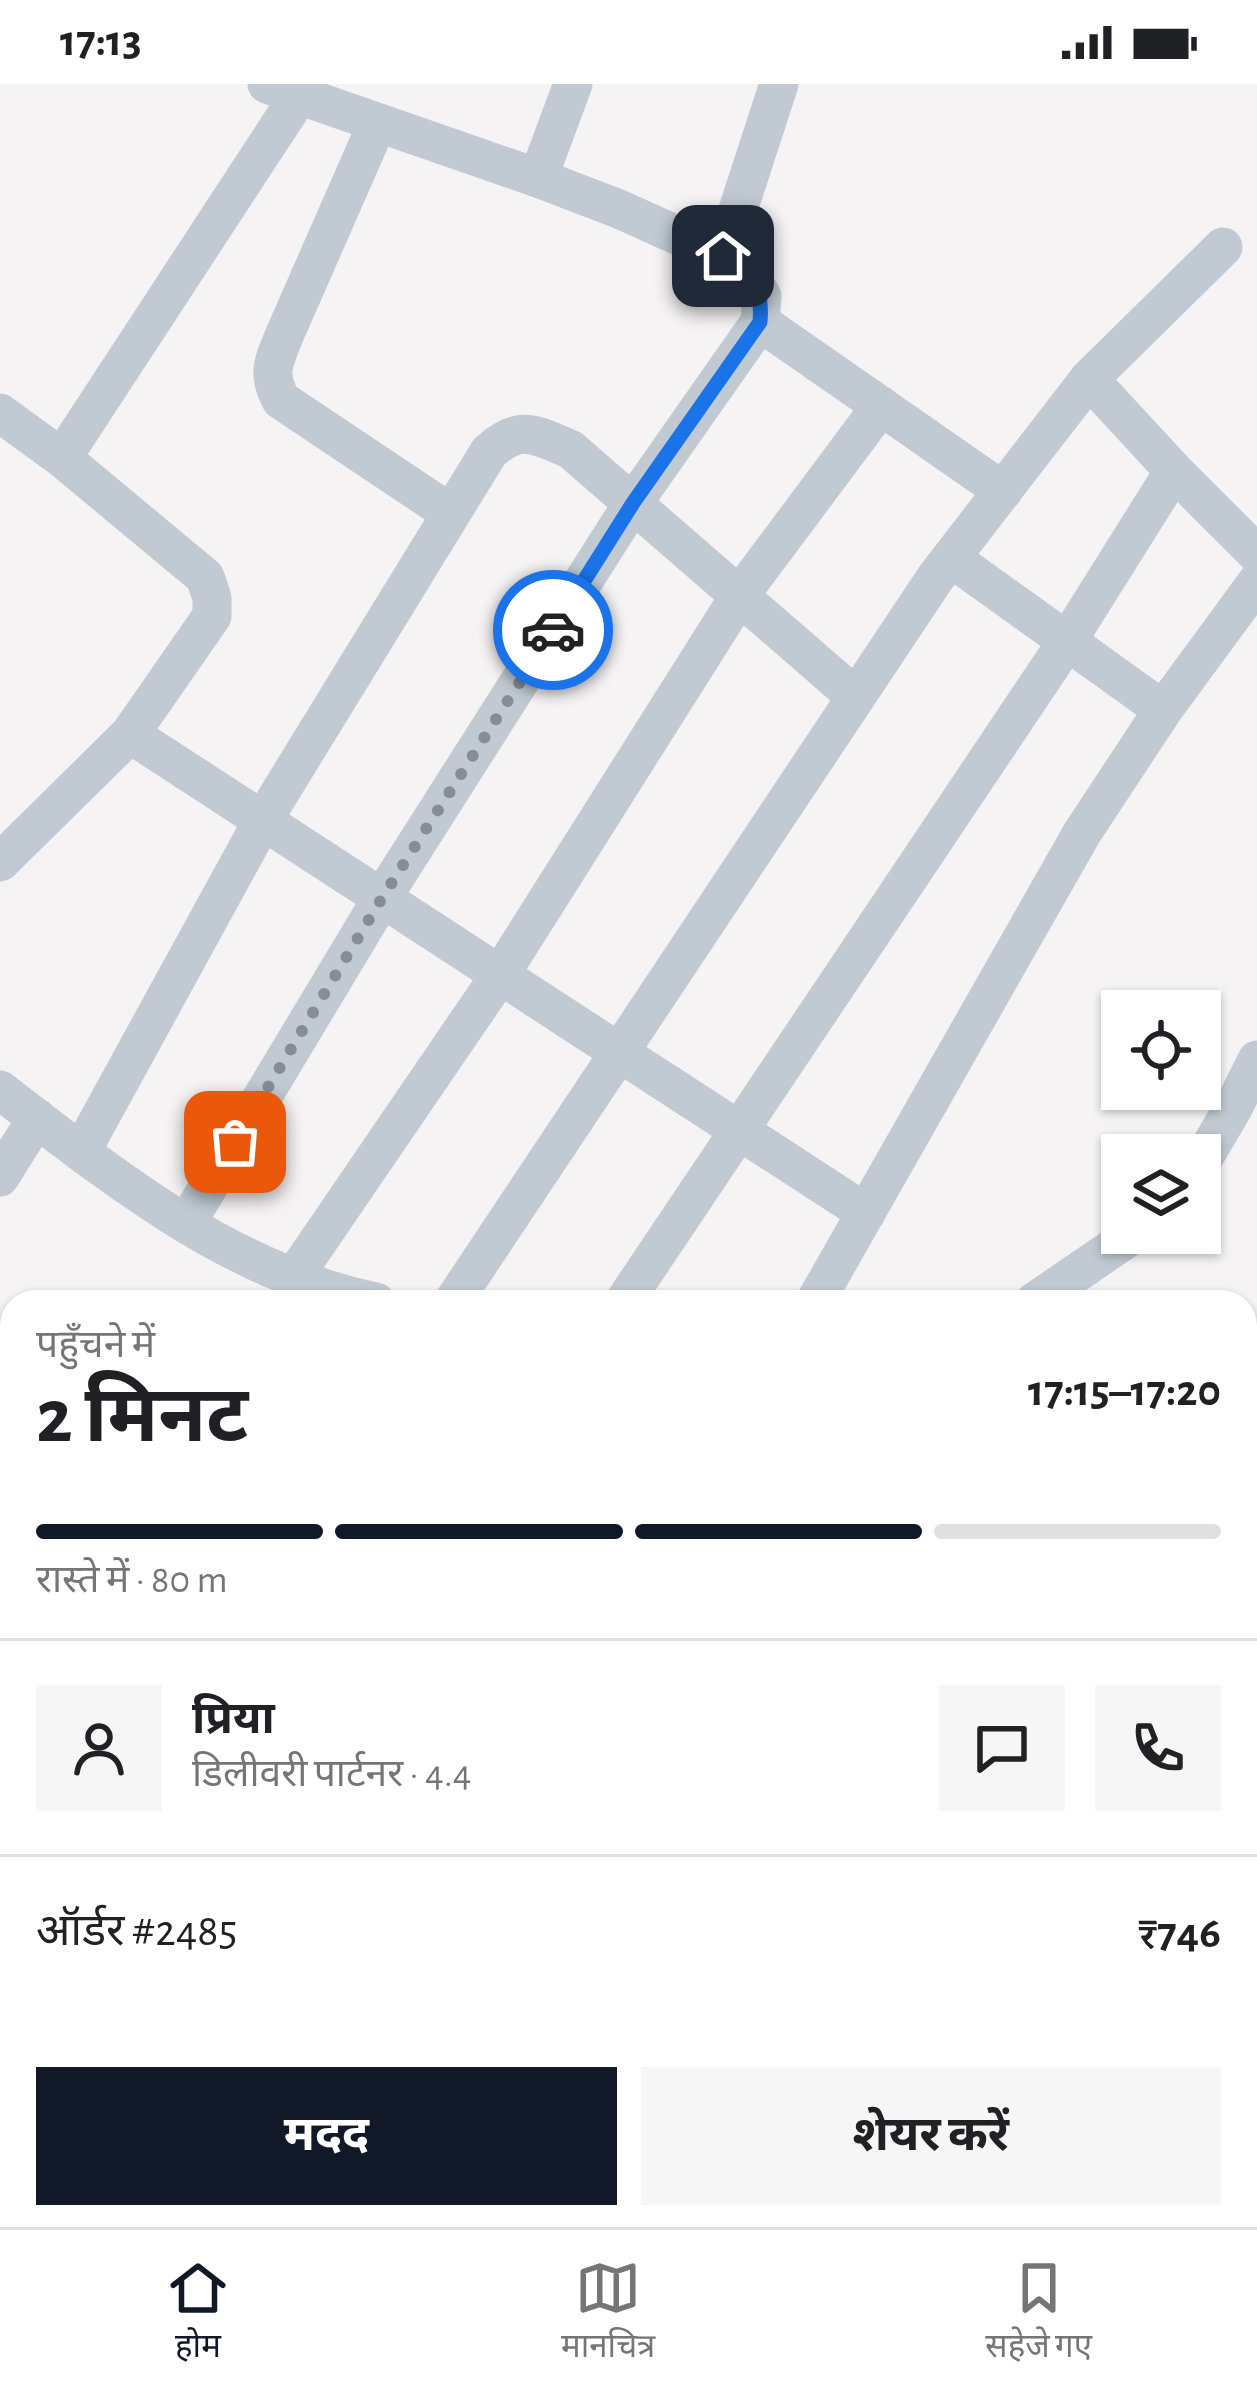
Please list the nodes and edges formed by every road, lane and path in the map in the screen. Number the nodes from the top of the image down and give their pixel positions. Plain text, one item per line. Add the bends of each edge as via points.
1 (573, 84) edge
2 (779, 84) edge
3 (290, 87) edge
4 (376, 124) junction
5 (538, 178) junction
6 (1223, 247) dead end
7 (723, 256) junction
8 (760, 322) junction
9 (1088, 379) junction
10 (881, 406) junction
11 (0, 413) edge
12 (62, 458) junction
13 (1174, 471) junction
14 (1003, 491) junction
15 (633, 503) junction
16 (450, 514) junction
17 (1257, 554) edge
18 (951, 558) junction
19 (1257, 582) edge
20 (740, 595) junction
21 (1068, 640) junction
22 (856, 697) junction
23 (1163, 710) junction
24 (130, 734) junction
25 (263, 820) junction
26 (0, 862) edge
27 (382, 898) junction
28 (500, 975) junction
29 (620, 1053) junction
30 (1257, 1060) edge
31 (0, 1090) edge
32 (37, 1118) junction
33 (740, 1131) junction
34 (1218, 1134) edge
35 (81, 1152) junction
36 (0, 1177) edge
37 (866, 1213) junction
38 (186, 1224) junction
39 (1104, 1254) edge
40 (293, 1279) junction
41 (327, 1290) edge
42 (461, 1290) edge
43 (632, 1290) edge
44 (821, 1290) edge
45 (1052, 1290) edge

1 - 5 street
2 - 7 street
3 - 4 street
3 - 12 street
4 - 5 street
4 - 16 street via 273,363 272,382 281,400
5 - 7 street
6 - 9 street
7 - 8 street via 747,272 762,296
8 - 10 street
8 - 15 street
9 - 13 street
9 - 14 street
10 - 14 street
10 - 20 street
11 - 12 street
12 - 24 street via 205,577 212,598 212,616
13 - 17 street
13 - 21 street
14 - 18 street
15 - 16 street via 570,449 520,433 489,452
15 - 20 street
15 - 27 street
16 - 25 street
18 - 21 street
18 - 22 street
19 - 23 street
20 - 22 street
20 - 28 street
21 - 23 street
21 - 33 street
22 - 29 street
23 - 37 street via 1082,833
24 - 25 street
24 - 26 street
25 - 27 street
25 - 35 street
27 - 28 street
27 - 38 street
28 - 29 street
28 - 40 street
29 - 33 street
29 - 42 street
30 - 34 street
31 - 32 street
32 - 35 street
32 - 36 street
33 - 37 street
33 - 43 street
35 - 38 street
37 - 44 street
38 - 40 street
39 - 45 street
40 - 41 street

